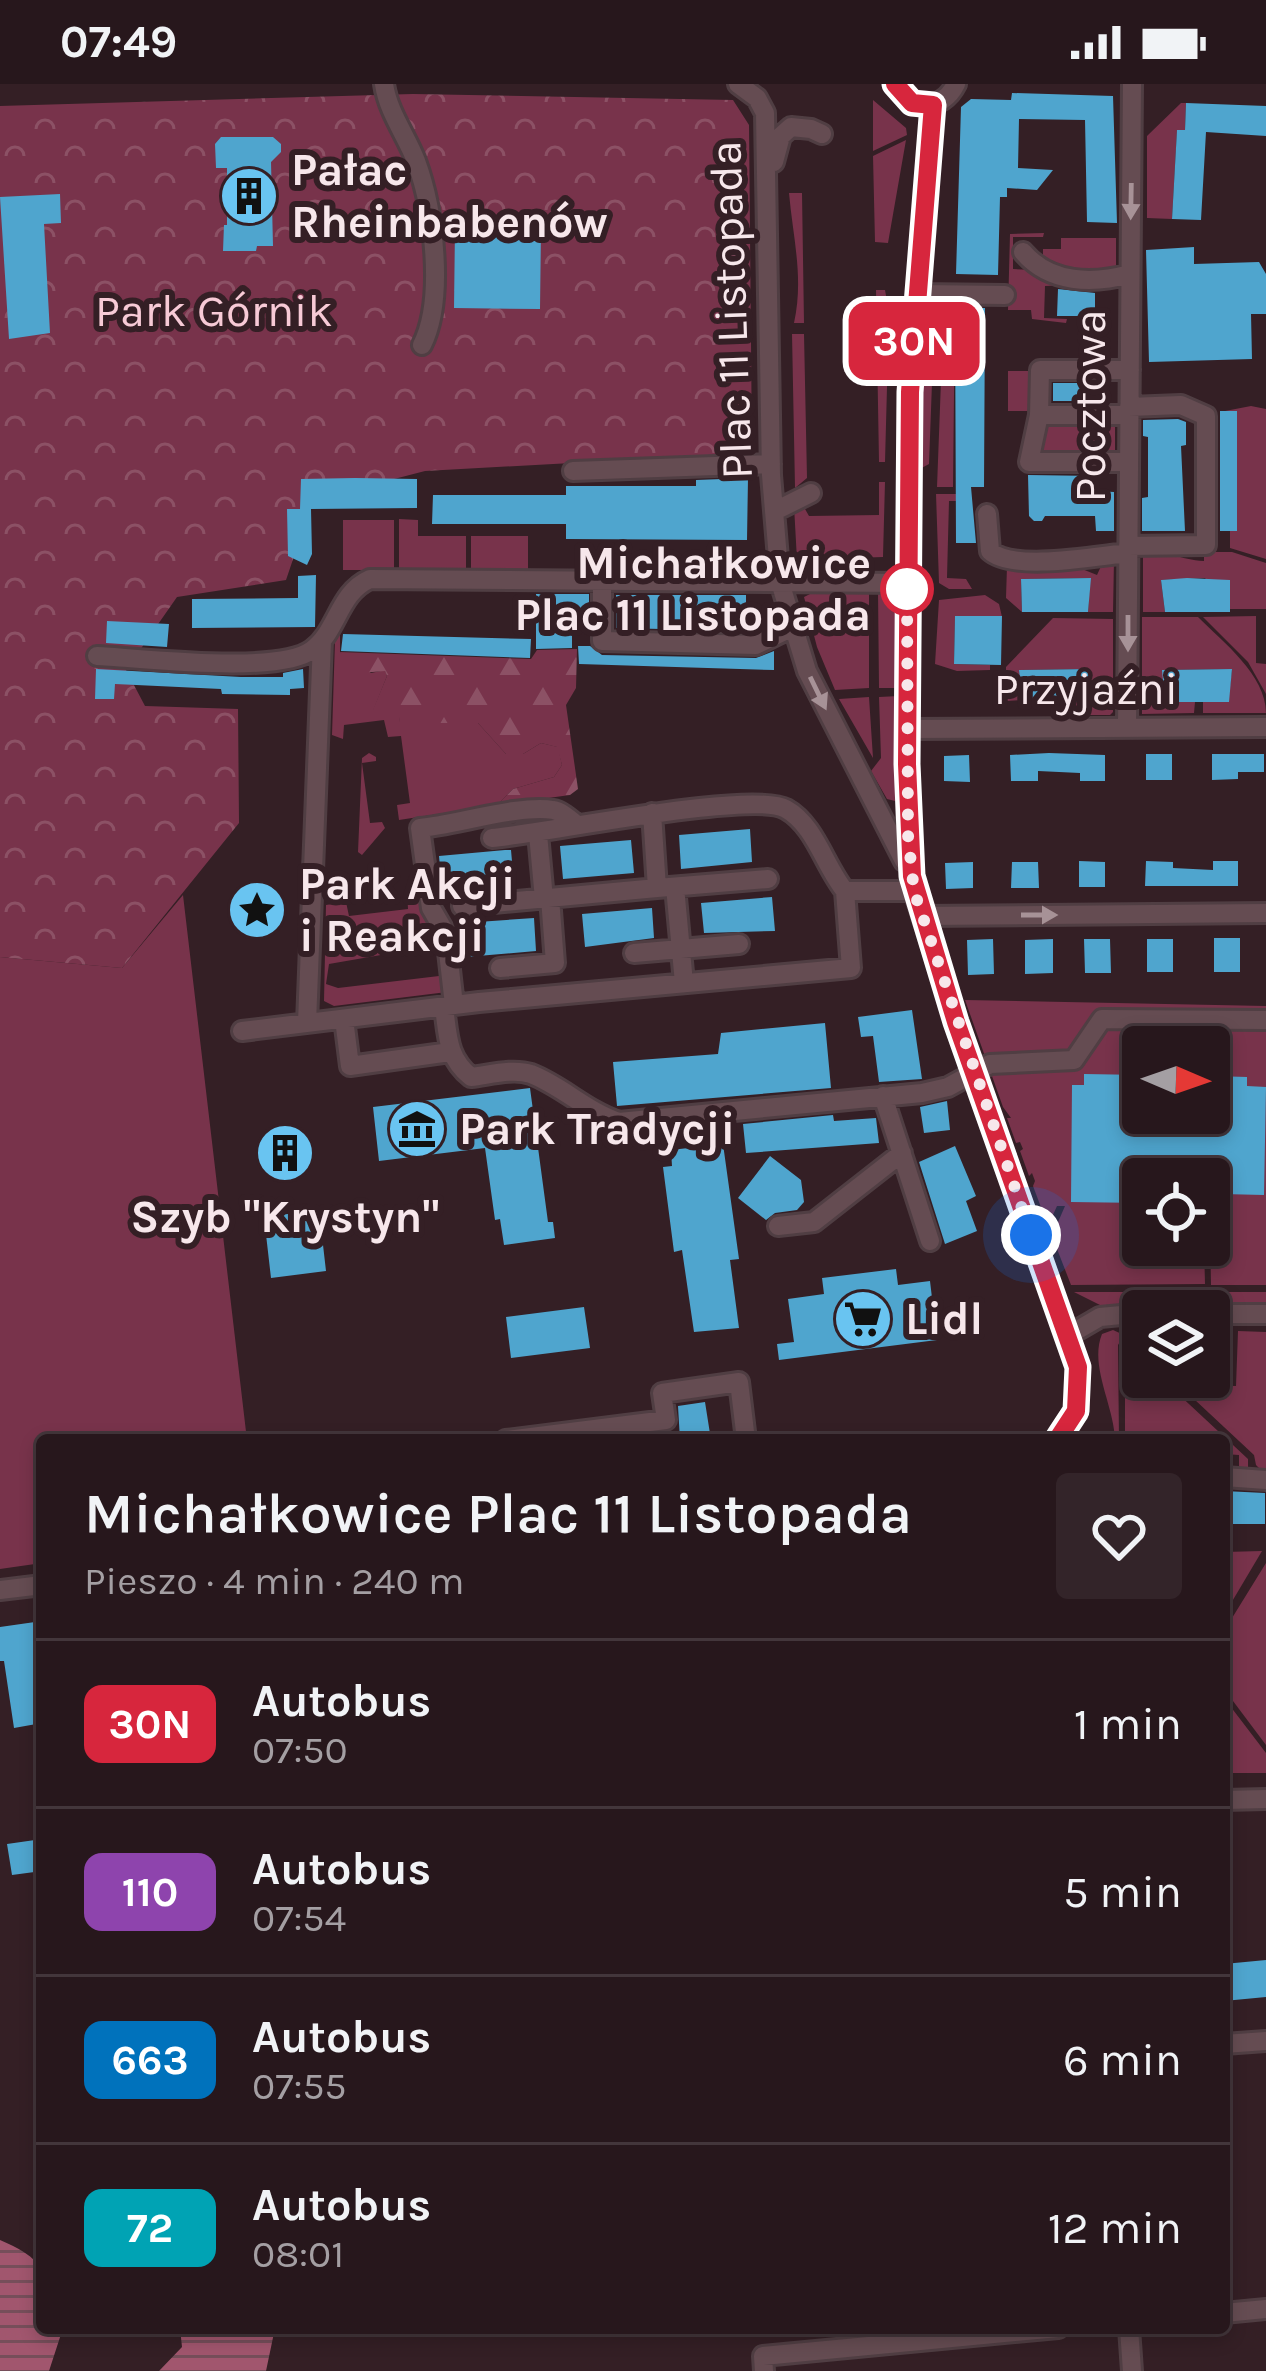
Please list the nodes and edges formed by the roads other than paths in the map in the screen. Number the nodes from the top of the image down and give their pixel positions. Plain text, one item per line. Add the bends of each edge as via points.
1 (384, 84) edge
2 (739, 84) edge
3 (895, 84) edge
4 (956, 84) edge
5 (1132, 84) edge
6 (933, 105) junction
7 (822, 134) dead end
8 (767, 188) junction
9 (1023, 252) dead end
10 (1130, 274) junction
11 (918, 294) junction
12 (1005, 296) dead end
13 (422, 345) dead end
14 (1130, 370) junction
15 (1130, 411) junction
16 (1039, 415) junction
17 (1129, 463) junction
18 (771, 464) junction
19 (573, 471) dead end
20 (811, 493) dead end
21 (777, 510) junction
22 (987, 514) dead end
23 (1128, 550) junction
24 (602, 580) junction
25 (780, 582) junction
26 (907, 583) junction
27 (793, 627) junction
28 (322, 641) junction
29 (97, 656) dead end
30 (1266, 727) edge
31 (1127, 728) junction
32 (907, 729) junction
33 (652, 813) junction
34 (578, 825) junction
35 (538, 834) junction
36 (492, 838) dead end
37 (768, 879) dead end
38 (913, 884) junction
39 (666, 887) junction
40 (845, 891) junction
41 (547, 898) junction
42 (462, 906) dead end
43 (1266, 913) edge
44 (922, 916) junction
45 (739, 944) dead end
46 (681, 948) junction
47 (634, 953) dead end
48 (555, 963) junction
49 (500, 968) dead end
50 (684, 983) junction
51 (559, 994) junction
52 (449, 1006) junction
53 (344, 1019) junction
54 (1266, 1020) edge
55 (307, 1023) junction
56 (242, 1031) dead end
57 (450, 1052) junction
58 (974, 1073) junction
59 (883, 1096) junction
60 (902, 1153) junction
61 (778, 1226) dead end
62 (930, 1241) dead end
63 (1230, 1314) edge
64 (1266, 1314) edge
65 (1122, 1315) edge
66 (1069, 1335) junction
67 (554, 1434) edge
68 (745, 1434) edge
69 (1067, 1434) edge
70 (1230, 1477) edge
71 (1266, 1480) edge
72 (36, 1586) edge
73 (0, 1590) edge
74 (1266, 1799) edge
75 (1230, 1800) edge
76 (1266, 2042) edge
77 (1230, 2044) edge
78 (1266, 2309) edge
79 (1230, 2312) edge
80 (995, 2334) edge
81 (1129, 2334) edge
82 (764, 2371) edge
83 (1132, 2371) edge

1 - 13 street via 426,204 435,286
2 - 8 street, Plac 11 Listopada via 764,106
3 - 6 street via 912,103
4 - 6 street
5 -> 10 street, Pocztowa
6 - 11 street
7 - 8 street via 799,126 785,131
8 - 18 street, Plac 11 Listopada
9 - 10 street via 1068,278
10 - 14 street, Pocztowa
11 - 12 street
11 - 26 street
14 - 15 street, Pocztowa
14 - 16 street via 1040,370
15 - 16 street
15 - 17 street, Pocztowa
15 - 23 street via 1181,405 1206,416 1206,545
16 - 17 street via 1029,462
17 - 23 street, Pocztowa
18 - 19 street
18 - 21 street, Plac 11 Listopada
20 - 21 street
21 - 25 street, Plac 11 Listopada
22 - 23 street via 990,550 1005,560
23 -> 31 street, Pocztowa
24 - 25 street
24 - 27 street via 602,640 756,645
24 - 28 street via 370,579 349,594
25 - 26 street
25 - 27 street, Plac 11 Listopada
26 - 32 street
27 -> 38 street, Plac 11 Listopada
28 - 29 street via 306,655 265,663
28 - 55 street
30 - 31 street, Przyjaźni
31 - 32 street, Przyjaźni
32 - 38 street
33 - 34 street
33 - 39 street
33 - 40 street via 770,802 805,827
34 - 35 street
34 - 52 street via 555,809 420,828 431,908 446,934
35 - 36 street
35 - 41 street
37 - 39 street
38 - 40 street
38 - 44 street
39 - 41 street
39 - 46 street
40 - 50 street via 851,968
41 - 42 street
41 - 48 street
44 -> 43 street
44 - 58 street
45 - 46 street
46 - 47 street
46 - 50 street
48 - 49 street
48 - 51 street
50 - 51 street
51 - 52 street
52 - 53 street
52 - 57 street
53 - 55 street
53 - 57 street via 350,1066
54 - 58 street via 1102,1019 1074,1060 989,1064
55 - 56 street
57 - 59 street via 471,1077 532,1075 619,1122
58 - 59 street via 948,1087
58 - 66 street
59 - 60 street
60 - 61 street via 814,1222
60 - 62 street
63 - 64 street
65 - 66 street
66 - 69 street via 1079,1390
67 - 68 street via 666,1420 662,1393 739,1382
70 - 71 street
72 - 73 street
74 - 75 street
76 - 77 street
78 - 79 street
80 - 82 street via 763,2356
81 - 83 street

